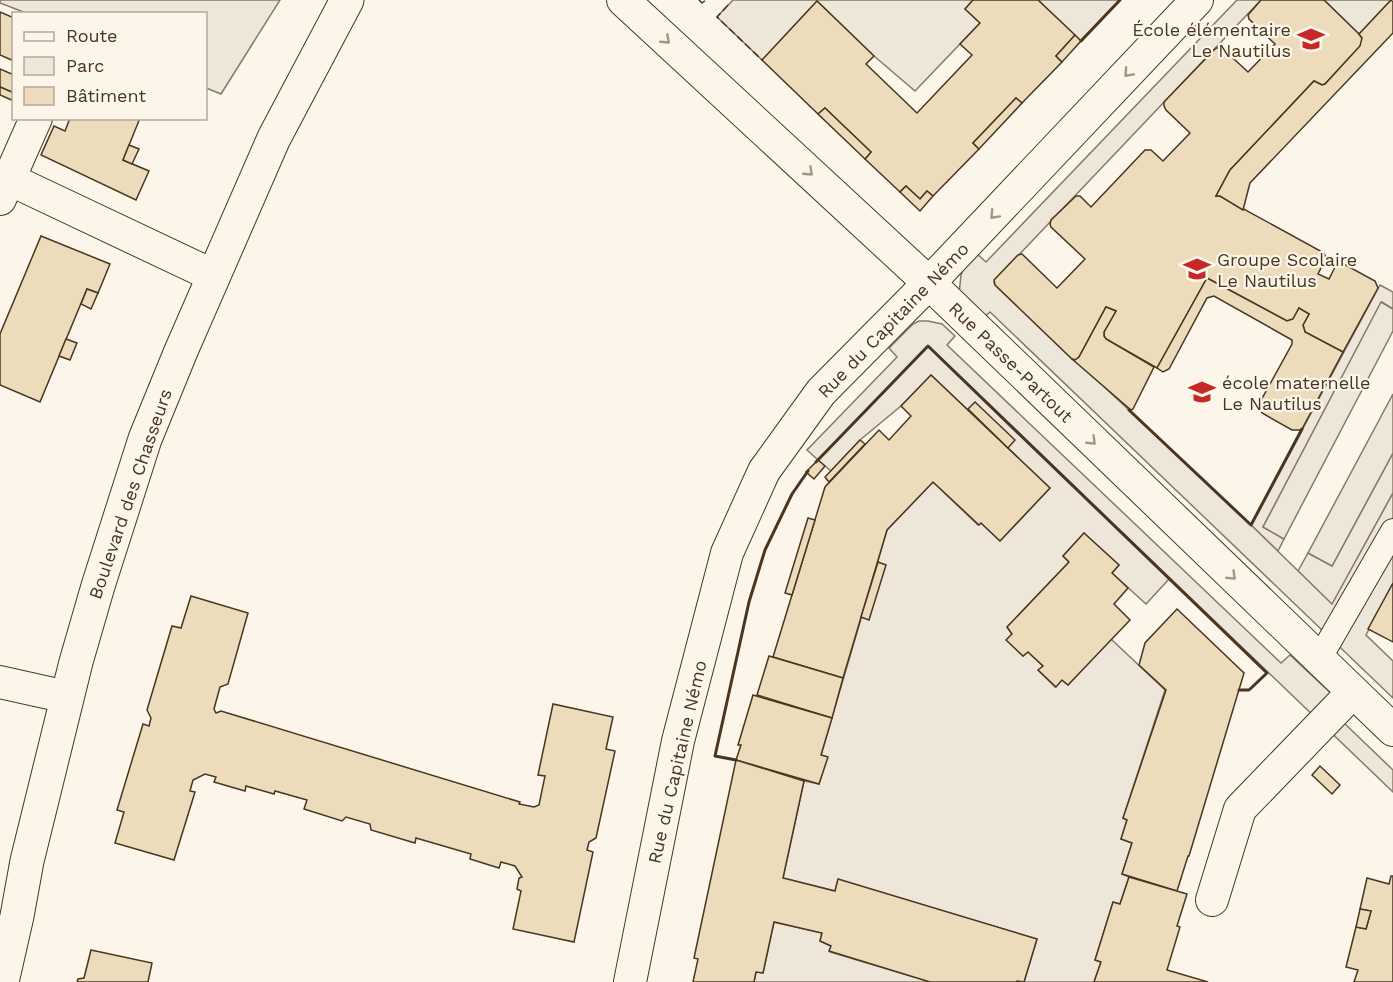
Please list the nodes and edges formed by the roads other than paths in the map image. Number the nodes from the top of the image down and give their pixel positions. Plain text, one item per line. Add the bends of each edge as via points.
1 (347, 0) edge
2 (623, 0) edge
3 (1197, 0) edge
4 (35, 120) edge
5 (4, 189) edge
6 (214, 276) junction
7 (929, 284) junction
8 (1393, 531) edge
9 (1319, 659) junction
10 (0, 682) edge
11 (1353, 692) junction
12 (67, 697) junction
13 (1393, 730) edge
14 (1212, 900) dead end
15 (2, 982) edge
16 (630, 982) edge

1 - 6 street, Boulevard des Chasseurs via 274,138
2 -> 7 street, Rue Passe-Partout
3 -> 7 street, Rue du Capitaine Némo
4 - 5 street
5 - 6 street
6 - 12 street, Boulevard des Chasseurs via 145,439
7 -> 9 street, Rue Passe-Partout
7 - 16 street, Rue du Capitaine Némo via 821,392 764,471 727,553 678,741
8 - 9 street
9 - 11 street, Rue Passe-Partout
10 - 12 street
11 - 13 street, Rue Passe-Partout
11 - 14 street via 1240,809
12 - 15 street, Boulevard des Chasseurs

